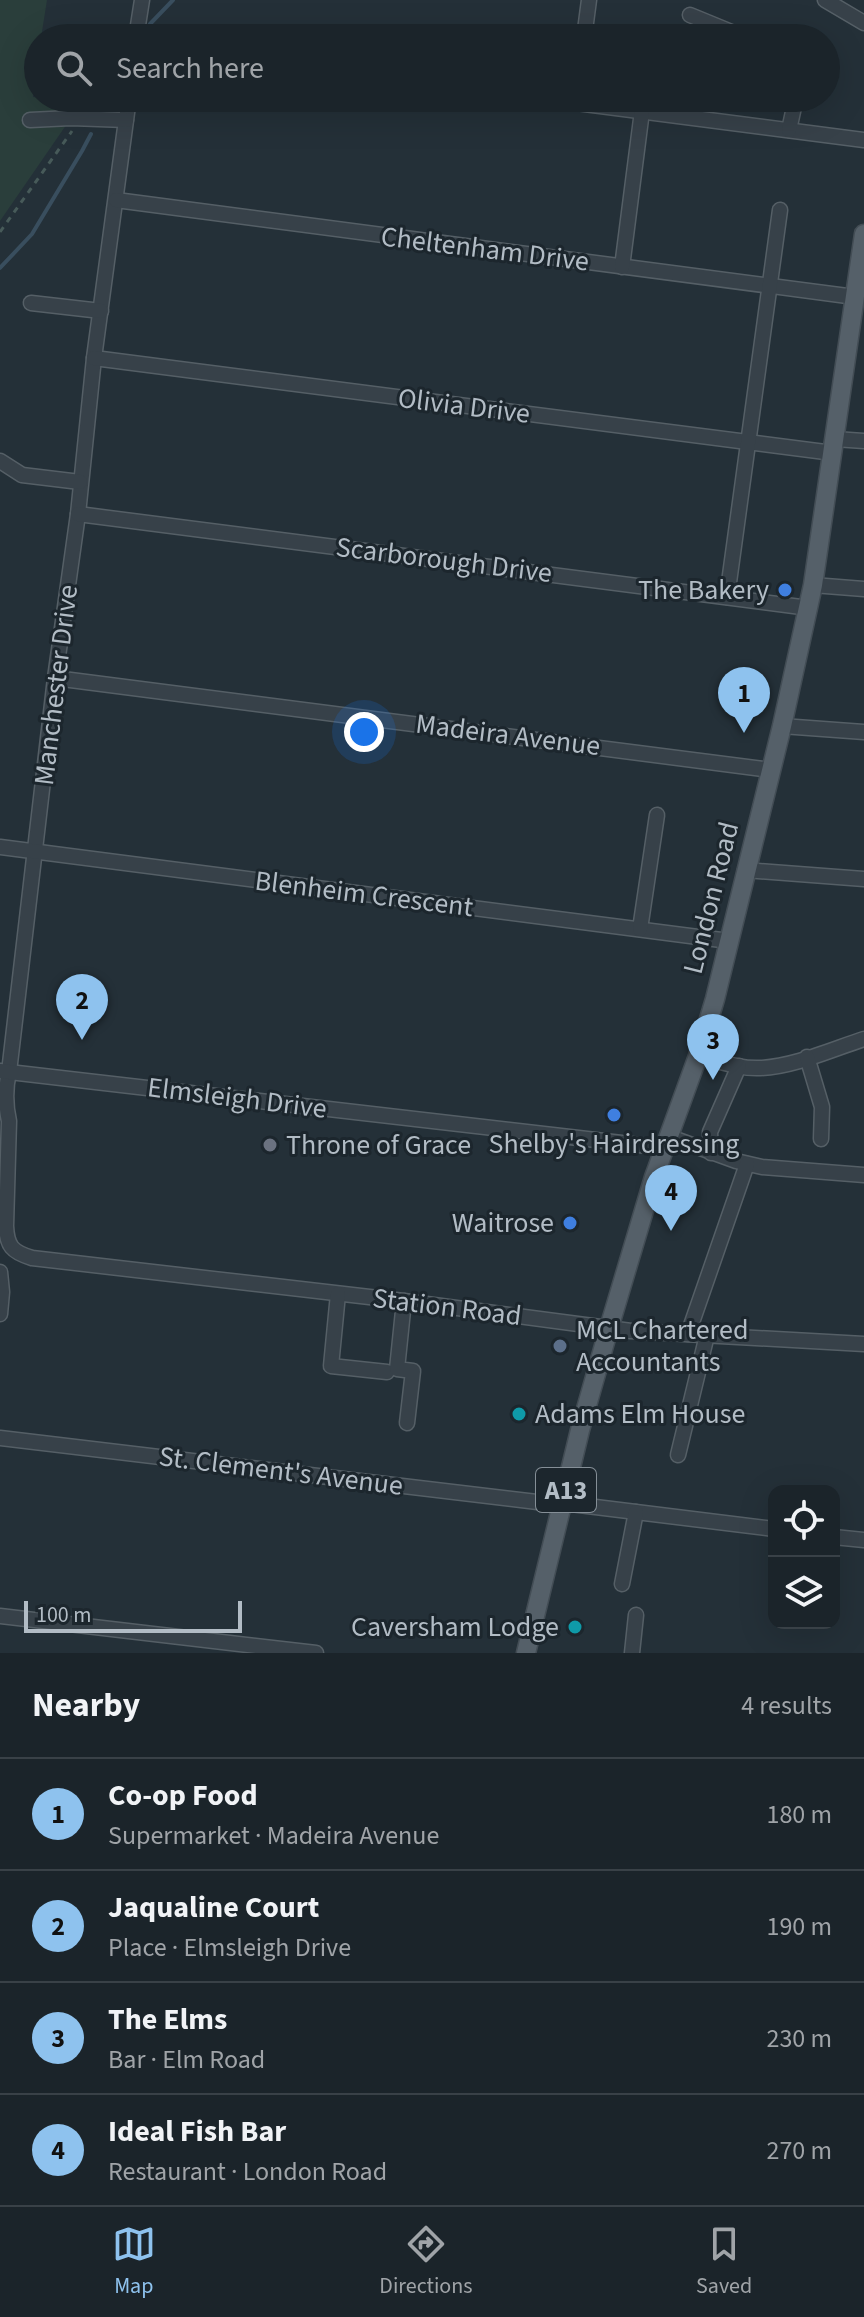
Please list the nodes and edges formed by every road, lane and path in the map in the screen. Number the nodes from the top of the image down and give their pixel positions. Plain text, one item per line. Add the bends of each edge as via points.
1 (142, 0) edge
2 (589, 0) edge
3 (825, 0) edge
4 (690, 15) dead end
5 (864, 23) edge
6 (138, 24) edge
7 (586, 24) edge
8 (712, 24) edge
9 (127, 112) edge
10 (642, 112) edge
11 (650, 112) edge
12 (793, 112) edge
13 (81, 118) junction
14 (30, 120) dead end
15 (126, 120) junction
16 (789, 130) junction
17 (864, 140) edge
18 (116, 200) junction
19 (780, 210) dead end
20 (0, 232) edge
21 (864, 234) edge
22 (622, 267) junction
23 (769, 286) junction
24 (858, 294) edge
25 (31, 303) dead end
26 (101, 311) junction
27 (94, 358) junction
28 (864, 441) edge
29 (748, 442) junction
30 (834, 446) junction
31 (0, 461) edge
32 (80, 482) junction
33 (78, 514) junction
34 (813, 585) junction
35 (864, 589) edge
36 (727, 597) junction
37 (809, 608) junction
38 (55, 678) junction
39 (782, 726) junction
40 (864, 732) edge
41 (771, 770) junction
42 (657, 815) dead end
43 (0, 847) edge
44 (35, 852) junction
45 (745, 870) junction
46 (864, 879) edge
47 (640, 929) junction
48 (729, 941) junction
49 (864, 1039) edge
50 (698, 1056) junction
51 (807, 1057) junction
52 (739, 1066) junction
53 (5, 1071) edge
54 (821, 1139) dead end
55 (667, 1142) junction
56 (711, 1153) junction
57 (747, 1164) junction
58 (864, 1175) edge
59 (32, 1258) joint
60 (0, 1272) edge
61 (338, 1294) junction
62 (404, 1301) junction
63 (0, 1314) edge
64 (609, 1328) junction
65 (688, 1334) junction
66 (707, 1335) junction
67 (864, 1344) edge
68 (387, 1372) dead end
69 (407, 1423) dead end
70 (0, 1438) edge
71 (678, 1455) dead end
72 (563, 1504) junction
73 (636, 1512) junction
74 (768, 1528) edge
75 (840, 1538) edge
76 (864, 1540) edge
77 (622, 1584) dead end
78 (636, 1615) dead end
79 (0, 1616) edge
80 (316, 1653) edge
81 (526, 1653) edge
82 (632, 1653) edge

1 - 6 street
2 - 7 street
3 - 5 street
4 - 8 street
9 - 15 street, Manchester Drive
10 - 22 street
11 - 16 street
12 - 16 street
13 - 14 street
13 - 15 street
13 - 20 path
15 - 18 street, Manchester Drive
16 - 17 street
18 - 22 street, Cheltenham Drive
18 - 26 street, Manchester Drive
19 - 23 street
21 - 24 main road, London Road / A13
22 - 23 street, Cheltenham Drive
23 - 24 street, Cheltenham Drive
23 - 29 street
24 - 30 main road, London Road / A13
25 - 26 street
26 - 27 street, Manchester Drive
27 - 29 street, Olivia Drive
27 - 32 street, Manchester Drive
28 - 30 street, Olivia Drive
29 - 30 street, Olivia Drive
29 - 36 street
30 - 34 main road, London Road / A13
31 - 32 street via 22,475
32 - 33 street, Manchester Drive
33 - 36 street, Scarborough Drive
33 - 38 street, Manchester Drive
34 - 35 street
34 - 37 main road, London Road / A13
36 - 37 street, Scarborough Drive
37 - 39 main road, London Road / A13
38 - 41 street, Madeira Avenue
38 - 44 street, Manchester Drive
39 - 40 street
39 - 41 main road, London Road / A13
41 - 45 main road, London Road / A13
42 - 47 street
43 - 44 street, Blenheim Crescent
44 - 47 street, Blenheim Crescent
44 - 53 street, Manchester Drive
45 - 46 street
45 - 48 main road, London Road / A13
47 - 48 street, Blenheim Crescent
48 - 50 main road, London Road / A13
49 - 51 street
50 - 52 street
50 - 55 main road, London Road / A13
51 - 52 street via 760,1068
51 - 54 street via 822,1107
52 - 56 street via 710,1132
53 - 55 street, Elmsleigh Drive
53 - 59 street, Manchester Drive via 7,1238 11,1248
55 - 56 street, Elmsleigh Drive
55 - 64 main road, London Road / A13
56 - 57 street, Elmsleigh Drive
57 - 58 street, Elmsleigh Drive
57 - 65 street
59 - 61 street, Station Road
60 - 63 street
61 - 62 street, Station Road
61 - 68 street via 331,1366
62 - 64 street, Station Road
62 - 69 street via 397,1369 413,1371
64 - 65 street, Station Road
64 - 72 main road, London Road / A13
65 - 66 street, Station Road
66 - 67 street, Station Road
66 - 71 street
70 - 72 street, St. Clement's Avenue
72 - 73 street, St. Clement's Avenue
72 - 81 main road, London Road / A13
73 - 74 street, St. Clement's Avenue
73 - 77 street
75 - 76 street
78 - 82 street
79 - 80 street

